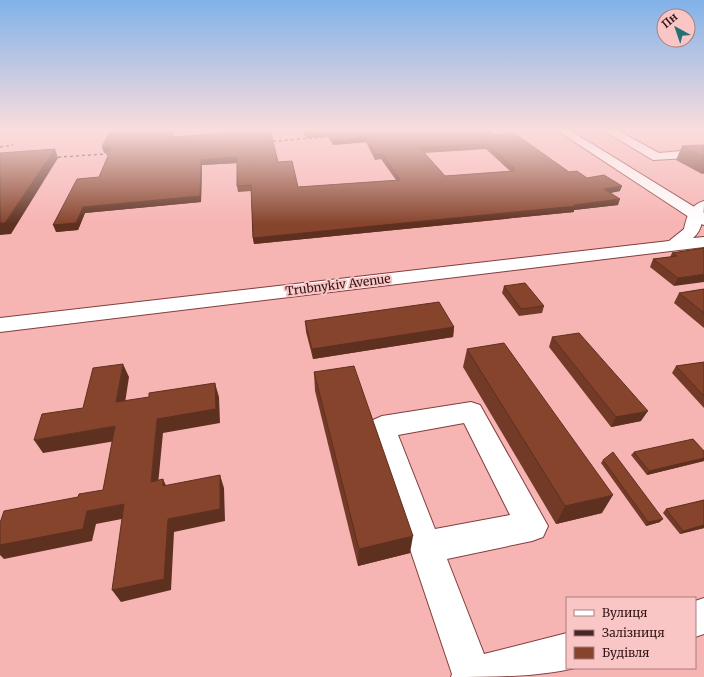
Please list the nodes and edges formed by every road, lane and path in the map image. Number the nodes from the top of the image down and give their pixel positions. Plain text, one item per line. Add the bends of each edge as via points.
1 (613, 161) edge
2 (701, 213) edge
3 (704, 242) edge
4 (676, 244) junction
5 (0, 325) edge
6 (426, 547) junction
7 (566, 652) edge
8 (472, 677) edge

1 - 2 main road
2 - 4 main road via 692,231
3 - 4 main road, Trubnykiv Avenue
4 - 5 main road, Trubnykiv Avenue
6 - 6 main road via 382,427 471,412 532,526
6 - 8 main road
7 - 8 main road

